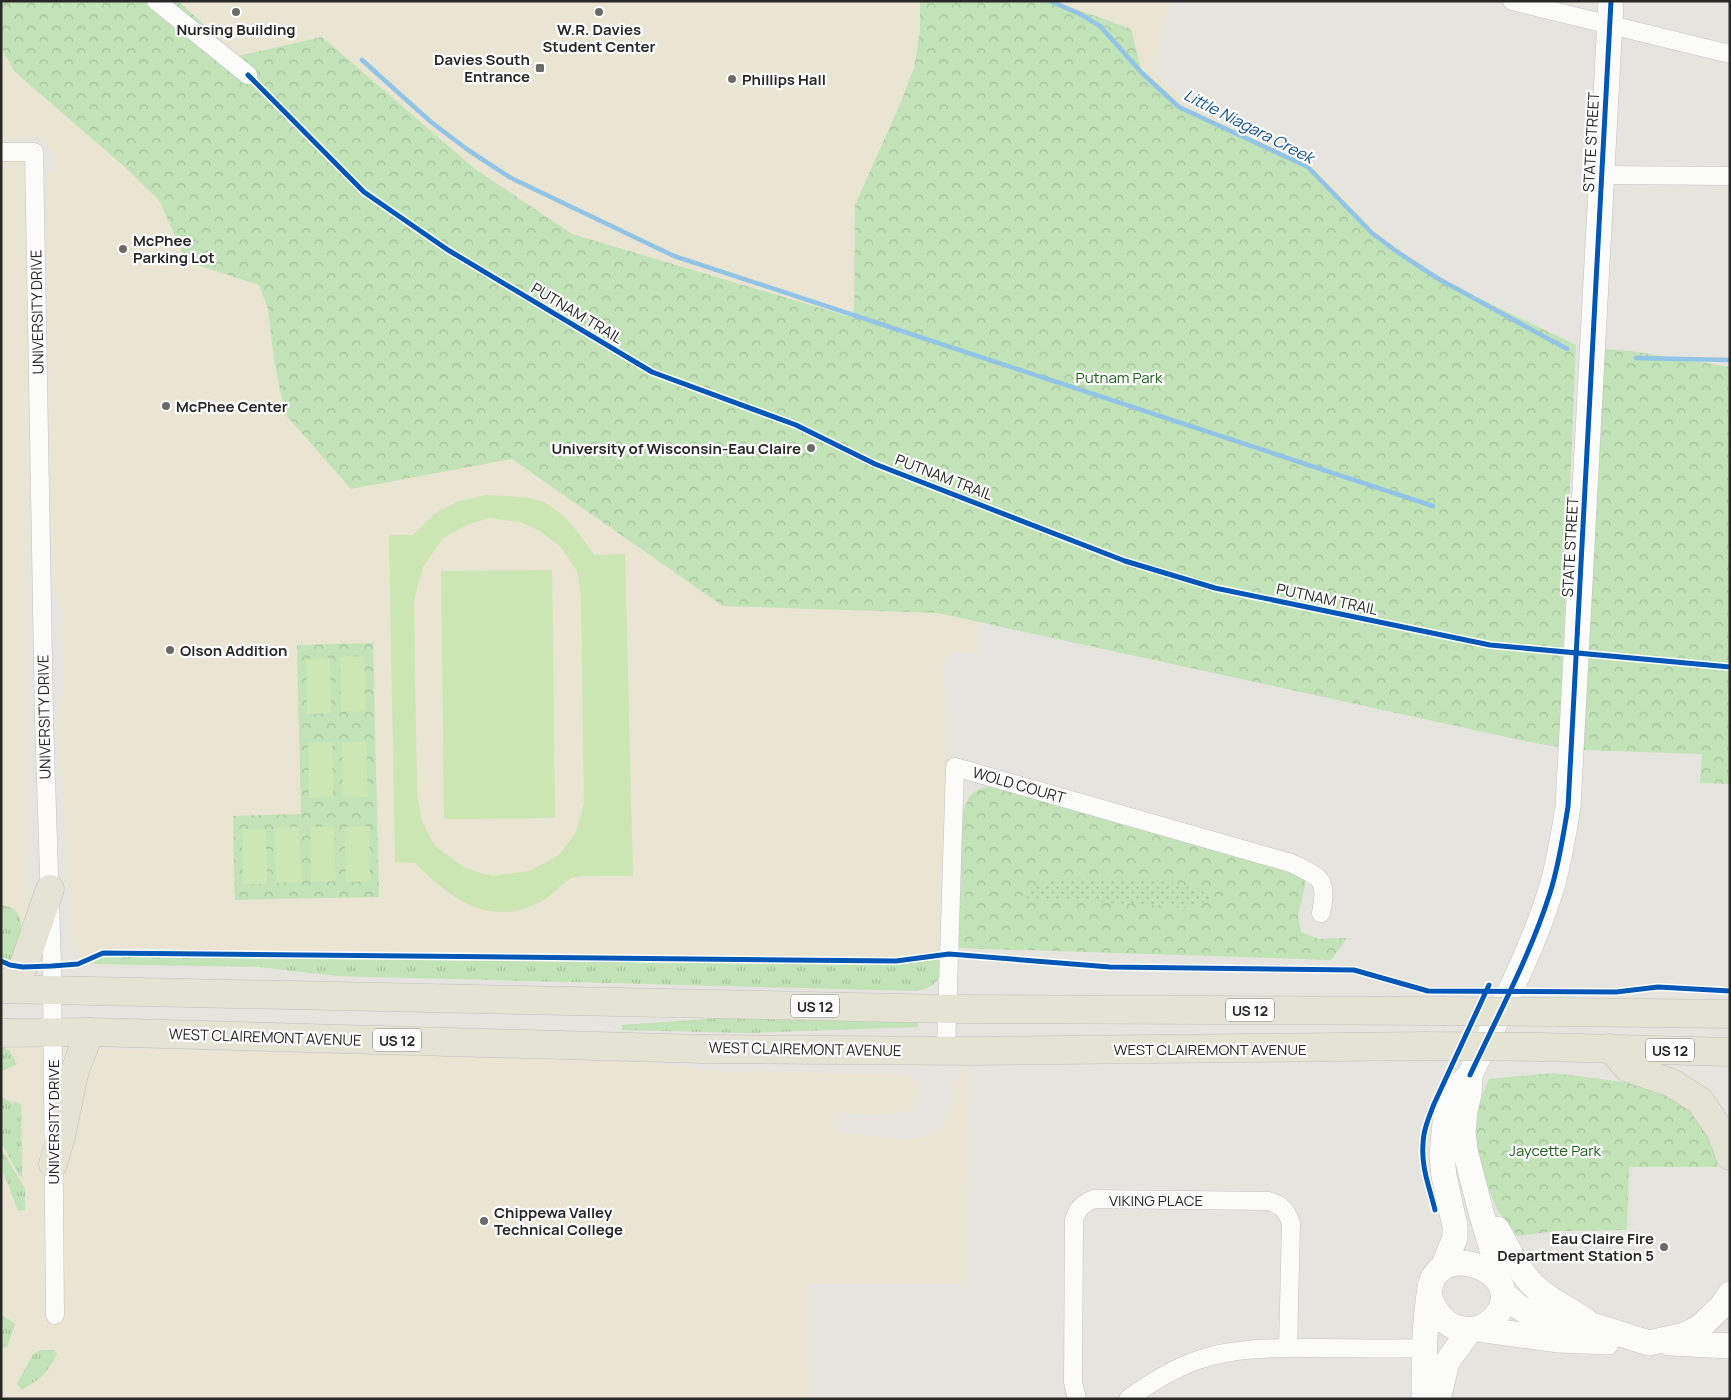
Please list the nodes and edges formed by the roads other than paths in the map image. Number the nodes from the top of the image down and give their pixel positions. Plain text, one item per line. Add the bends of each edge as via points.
1 (156, 1) edge
2 (1512, 1) edge
3 (1610, 13) edge
4 (1730, 54) edge
5 (248, 74) dead end
6 (1, 152) edge
7 (1602, 175) junction
8 (1730, 176) edge
9 (50, 889) junction
10 (1321, 912) dead end
11 (1, 985) edge
12 (1, 989) edge
13 (52, 990) junction
14 (1, 1007) edge
15 (948, 1009) junction
16 (1730, 1014) edge
17 (90, 1032) junction
18 (52, 1033) junction
19 (1, 1034) edge
20 (1610, 1048) junction
21 (946, 1051) junction
22 (1730, 1052) edge
23 (1470, 1075) junction
24 (1730, 1156) edge
25 (53, 1164) junction
26 (1474, 1182) junction
27 (1443, 1266) junction
28 (1500, 1286) junction
29 (1730, 1294) edge
30 (1429, 1297) junction
31 (55, 1315) dead end
32 (1595, 1326) junction
33 (1474, 1329) junction
34 (1649, 1343) junction
35 (1730, 1346) edge
36 (1288, 1348) junction
37 (1424, 1348) junction
38 (1077, 1399) edge
39 (1128, 1399) edge
40 (1424, 1399) edge
41 (1438, 1399) edge

1 - 5 street
2 - 3 street
3 - 4 street
3 - 7 main road, STATE STREET
6 - 9 street, UNIVERSITY DRIVE via 34,152
7 - 8 street
7 - 23 main road, STATE STREET via 1568,807 1551,891 1538,928
9 - 11 main road via 23,967 10,982
9 - 13 street, UNIVERSITY DRIVE
10 - 15 street, WOLD COURT via 1324,884 1313,874 1291,863 955,767
12 - 13 main road, US 12
13 - 14 main road via 33,1006
13 - 15 main road, US 12
13 - 18 street, UNIVERSITY DRIVE
15 - 16 main road, US 12, bridge
15 - 21 street, WOLD COURT
17 - 18 main road, WEST CLAIREMONT AVENUE / US 12
17 - 21 main road, WEST CLAIREMONT AVENUE / US 12 via 703,1049
17 - 25 main road via 74,1074
18 - 19 main road, WEST CLAIREMONT AVENUE / US 12
18 - 25 street, UNIVERSITY DRIVE
20 - 21 main road, WEST CLAIREMONT AVENUE / US 12, bridge via 1425,1046
20 - 22 main road, US 12
20 - 24 main road via 1628,1068 1672,1083 1700,1101 1721,1132
23 - 26 main road, STATE STREET via 1463,1132 1468,1167
23 - 27 main road, STATE STREET via 1454,1090 1445,1123 1442,1156 1455,1238
25 - 31 street, UNIVERSITY DRIVE
26 - 28 main road, STATE STREET
26 - 32 main road via 1515,1262 1534,1286
27 - 28 main road via 1468,1264 1480,1267 1489,1271
27 - 30 main road via 1432,1279
28 - 32 main road via 1517,1306 1529,1313
28 - 33 main road via 1502,1306 1496,1316 1489,1324
29 - 34 main road via 1700,1327 1685,1335
30 - 33 main road via 1441,1317 1451,1324
30 - 37 main road
32 - 34 main road
33 - 34 main road via 1559,1340
33 - 41 main road via 1447,1362
34 - 35 main road
36 - 37 street
36 - 38 street, VIKING PLACE via 1291,1223 1280,1204 1269,1201 1094,1199 1077,1210 1074,1220 1073,1382
36 - 39 street via 1250,1349 1199,1360 1151,1382
37 - 40 main road

